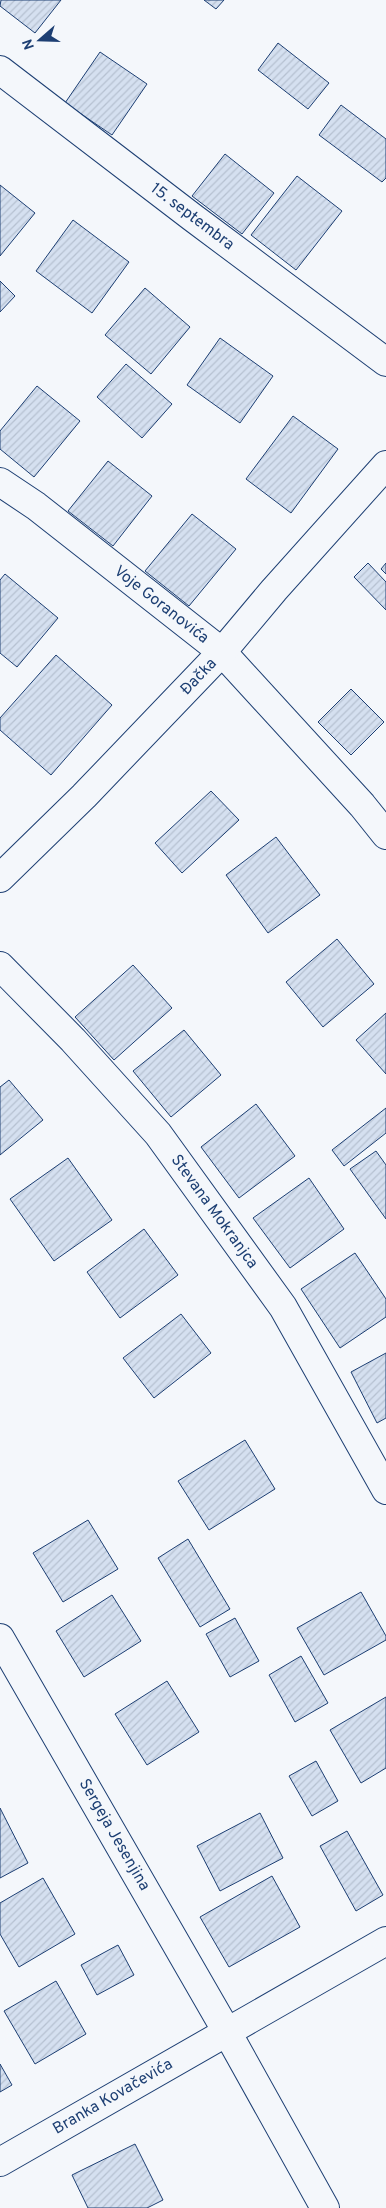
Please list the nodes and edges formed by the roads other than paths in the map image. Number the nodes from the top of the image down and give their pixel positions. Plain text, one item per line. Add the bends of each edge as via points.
1 (0, 70) edge
2 (386, 362) edge
3 (386, 465) edge
4 (0, 482) edge
5 (222, 652) junction
6 (386, 835) edge
7 (0, 878) edge
8 (0, 966) edge
9 (386, 1490) edge
10 (0, 1638) edge
11 (386, 1940) edge
12 (227, 2032) junction
13 (0, 2162) edge
14 (325, 2208) edge

1 - 2 street, 15. septembra
3 - 5 street, Đačka
4 - 5 street, Voje Goranovića via 36,506
5 - 6 street, Voje Goranovića
5 - 7 street, Đačka
8 - 9 street, Stevana Mokranjca via 158,1134 283,1307
10 - 12 street, Sergeja Jesenjina
11 - 12 street, Branka Kovačevića
12 - 13 street, Branka Kovačevića
12 - 14 street

